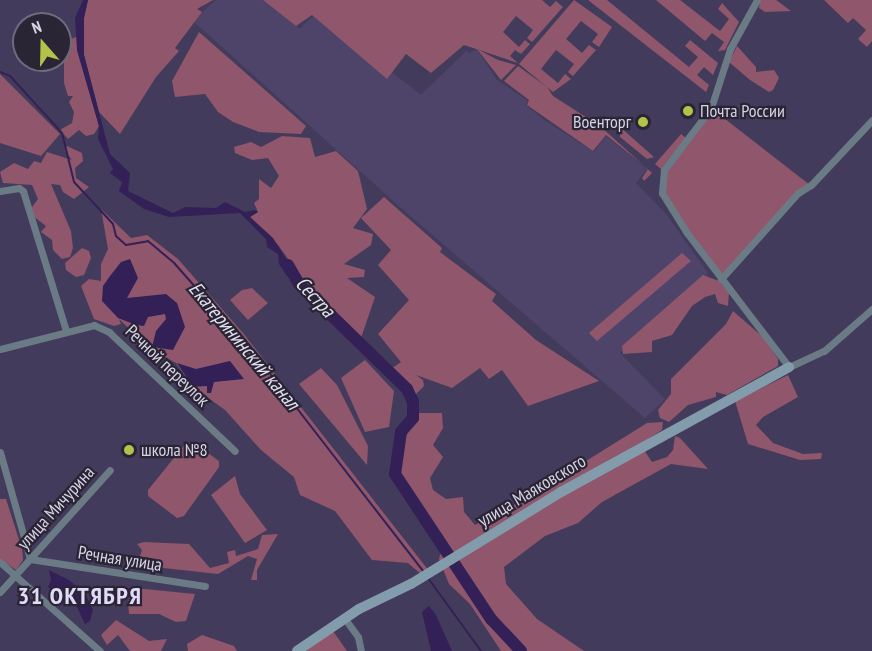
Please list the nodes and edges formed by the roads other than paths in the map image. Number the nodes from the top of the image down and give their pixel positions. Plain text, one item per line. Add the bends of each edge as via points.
1 (757, 0) edge
2 (872, 120) edge
3 (0, 190) edge
4 (721, 279) junction
5 (872, 309) edge
6 (66, 331) junction
7 (0, 349) edge
8 (789, 367) junction
9 (235, 451) dead end
10 (0, 452) edge
11 (110, 470) dead end
12 (30, 559) junction
13 (0, 562) edge
14 (15, 575) junction
15 (205, 586) dead end
16 (0, 592) edge
17 (345, 619) junction
18 (100, 651) edge
19 (297, 651) edge
20 (361, 651) edge

1 - 4 street via 729,50 711,108 664,170 662,181 662,193 670,208
2 - 4 street
3 - 6 street via 23,191
4 - 8 street
5 - 8 street via 824,351
6 - 7 street, Речной переулок
6 - 9 street, Речной переулок via 94,325 109,332
8 - 17 street, улица Маяковского via 670,429 411,584
10 - 12 street
11 - 12 street, улица Мичурина
12 - 14 street, улица Мичурина
12 - 15 street, Речная улица
13 - 14 street
14 - 16 street, улица Мичурина
14 - 18 street
17 - 19 street, улица Маяковского
17 - 20 street via 358,638

